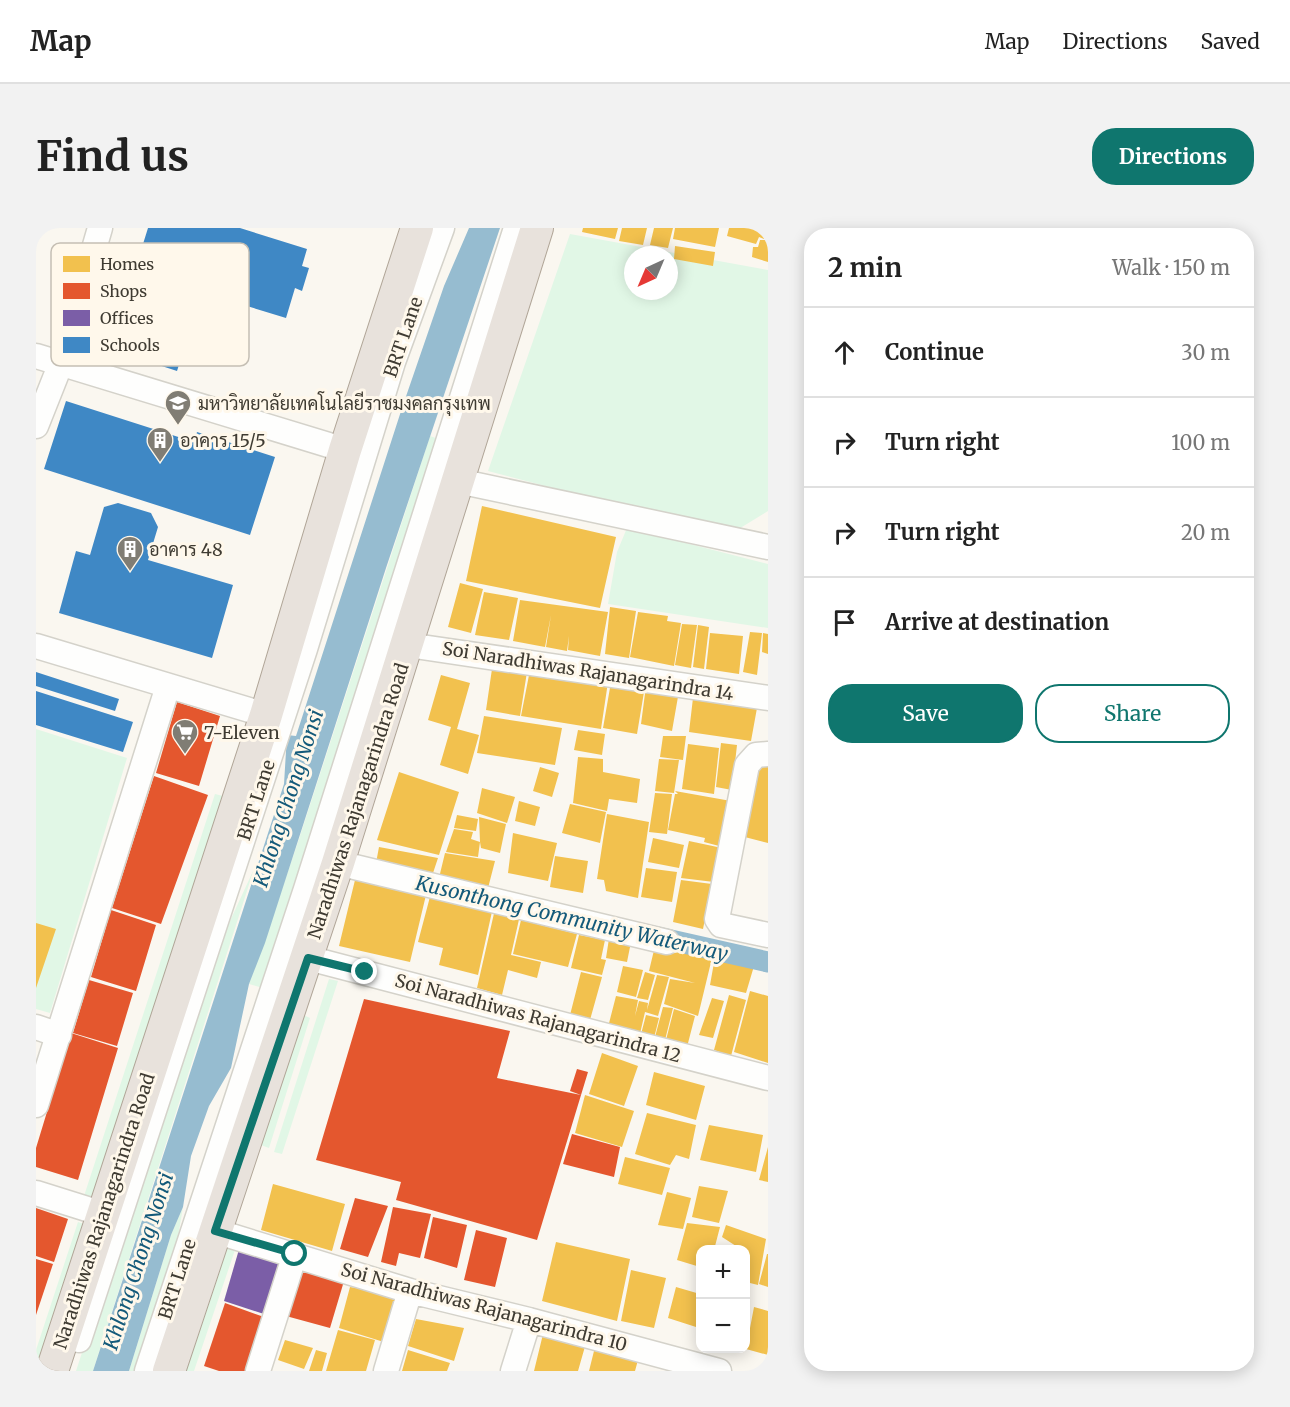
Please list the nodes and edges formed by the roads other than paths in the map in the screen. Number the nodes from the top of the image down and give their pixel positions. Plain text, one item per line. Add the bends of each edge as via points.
1 (100, 228) edge
2 (417, 228) edge
3 (442, 228) edge
4 (516, 228) edge
5 (537, 228) edge
6 (96, 243) edge
7 (36, 356) edge
8 (51, 360) edge
9 (60, 366) edge
10 (71, 366) edge
11 (36, 426) edge
12 (345, 450) junction
13 (458, 482) junction
14 (768, 547) edge
15 (408, 645) junction
16 (36, 646) edge
17 (168, 686) junction
18 (768, 698) edge
19 (272, 725) junction
20 (768, 754) edge
21 (338, 863) junction
22 (768, 935) edge
23 (667, 942) dead end
24 (308, 958) junction
25 (36, 1027) edge
26 (59, 1035) junction
27 (768, 1078) edge
28 (36, 1105) edge
29 (36, 1193) edge
30 (103, 1214) junction
31 (215, 1231) junction
32 (295, 1254) junction
33 (410, 1291) junction
34 (529, 1320) junction
35 (644, 1362) edge
36 (52, 1371) edge
37 (68, 1371) edge
38 (147, 1371) edge
39 (169, 1371) edge
40 (258, 1371) edge
41 (386, 1371) edge
42 (513, 1371) edge
43 (719, 1371) edge

1 - 6 street
2 - 12 main road, Naradhiwas Rajanagarindra Road
3 - 19 street, BRT Lane
4 - 38 street, BRT Lane via 256,1041 230,1075 221,1095 192,1196 186,1251
5 - 13 main road, Naradhiwas Rajanagarindra Road
7 - 8 street
9 - 11 street
10 - 12 street
12 - 19 main road, Naradhiwas Rajanagarindra Road
13 - 14 street
13 - 15 main road, Naradhiwas Rajanagarindra Road
15 - 18 street, Soi Naradhiwas Rajanagarindra 14
15 - 21 main road, Naradhiwas Rajanagarindra Road
16 - 17 street
17 - 19 street
17 - 26 street
19 - 30 main road, Naradhiwas Rajanagarindra Road
19 - 37 street, BRT Lane via 222,902
20 - 22 street via 756,755 747,765 717,922
21 - 23 street
21 - 24 main road, Naradhiwas Rajanagarindra Road
24 - 27 street, Soi Naradhiwas Rajanagarindra 12
24 - 31 main road, Naradhiwas Rajanagarindra Road
25 - 26 street
26 - 28 street
29 - 30 street
30 - 36 main road, Naradhiwas Rajanagarindra Road
31 - 32 street, Soi Naradhiwas Rajanagarindra 10
31 - 39 main road, Naradhiwas Rajanagarindra Road
32 - 33 street, Soi Naradhiwas Rajanagarindra 10
32 - 40 street
33 - 34 street, Soi Naradhiwas Rajanagarindra 10
33 - 41 street
34 - 35 street, Soi Naradhiwas Rajanagarindra 10
34 - 42 street
35 - 43 street, Soi Naradhiwas Rajanagarindra 10

